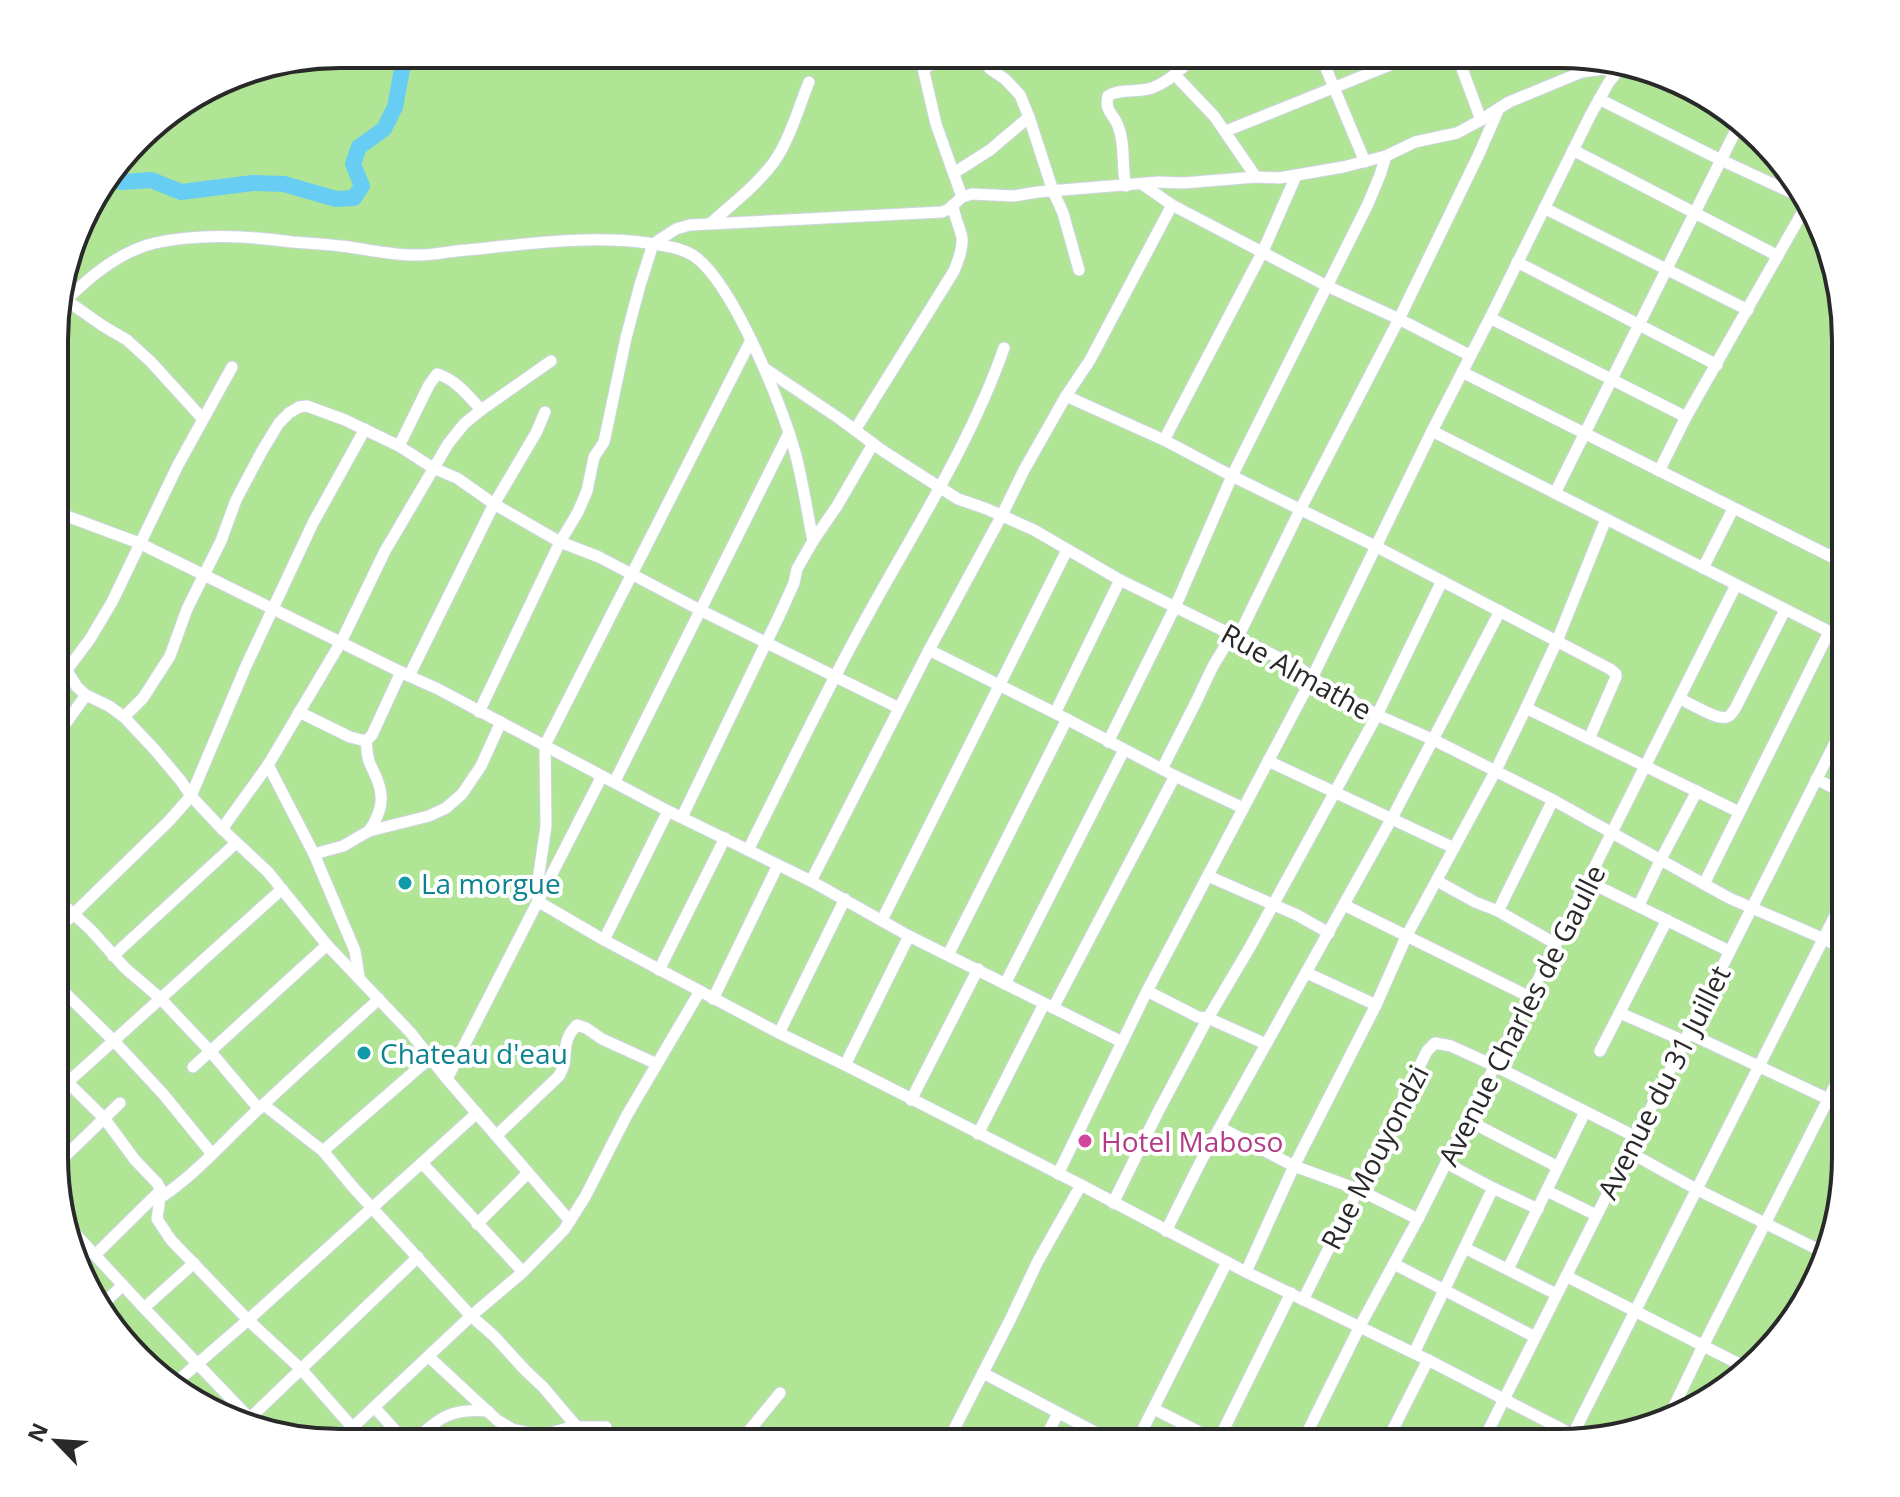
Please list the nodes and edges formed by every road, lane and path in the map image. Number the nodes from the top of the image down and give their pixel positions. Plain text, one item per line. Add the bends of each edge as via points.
1 (923, 68) edge
2 (990, 69) edge
3 (1176, 69) edge
4 (1182, 69) edge
5 (1326, 69) edge
6 (1380, 69) edge
7 (1462, 69) edge
8 (1591, 70) edge
9 (1609, 73) edge
10 (809, 82) dead end
11 (1333, 87) junction
12 (1599, 99) junction
13 (1499, 108) junction
14 (1029, 117) junction
15 (1481, 120) junction
16 (1226, 131) junction
17 (1735, 133) edge
18 (1573, 150) junction
19 (1386, 156) junction
20 (1721, 160) junction
21 (1365, 162) junction
22 (954, 173) junction
23 (1296, 176) junction
24 (1256, 177) junction
25 (1142, 184) junction
26 (1126, 186) junction
27 (1787, 190) edge
28 (1053, 191) junction
29 (957, 201) junction
30 (1172, 205) junction
31 (1544, 208) junction
32 (1694, 213) junction
33 (1801, 215) edge
34 (711, 223) junction
35 (653, 244) junction
36 (1263, 251) junction
37 (1778, 256) junction
38 (1517, 262) junction
39 (1079, 270) dead end
40 (1666, 270) junction
41 (1327, 286) junction
42 (72, 295) edge
43 (70, 303) edge
44 (1748, 310) junction
45 (1490, 318) junction
46 (1399, 319) junction
47 (1638, 325) junction
48 (751, 340) junction
49 (1004, 348) dead end
50 (1469, 355) junction
51 (551, 361) dead end
52 (1717, 365) junction
53 (232, 367) dead end
54 (764, 367) junction
55 (1462, 372) junction
56 (1612, 379) junction
57 (1066, 396) junction
58 (481, 410) junction
59 (545, 412) dead end
60 (1686, 417) junction
61 (202, 418) junction
62 (365, 429) junction
63 (855, 430) junction
64 (1432, 431) junction
65 (789, 433) junction
66 (1584, 433) junction
67 (1164, 440) junction
68 (873, 444) junction
69 (399, 446) junction
70 (433, 468) junction
71 (1659, 471) junction
72 (1232, 476) junction
73 (940, 489) junction
74 (1555, 493) junction
75 (494, 504) junction
76 (1733, 509) junction
77 (1300, 510) junction
78 (1002, 515) junction
79 (68, 517) edge
80 (1606, 519) junction
81 (813, 541) junction
82 (560, 542) junction
83 (139, 543) junction
84 (1375, 546) junction
85 (1067, 550) junction
86 (1832, 557) edge
87 (1703, 568) junction
88 (631, 574) junction
89 (205, 577) junction
90 (1120, 580) junction
91 (1442, 581) junction
92 (1736, 585) junction
93 (1175, 607) junction
94 (273, 609) junction
95 (700, 610) junction
96 (1785, 610) junction
97 (1500, 611) junction
98 (1829, 632) joint
99 (1235, 635) junction
100 (1557, 641) junction
101 (341, 642) junction
102 (766, 643) junction
103 (929, 650) junction
104 (68, 668) edge
105 (405, 674) junction
106 (68, 675) edge
107 (836, 676) junction
108 (1312, 678) junction
109 (1001, 686) junction
110 (86, 695) junction
111 (1680, 699) junction
112 (899, 708) junction
113 (1526, 708) junction
114 (299, 712) junction
115 (479, 712) junction
116 (1055, 713) junction
117 (1377, 715) junction
118 (124, 717) junction
119 (1067, 719) junction
120 (68, 720) edge
121 (501, 722) junction
122 (1589, 739) junction
123 (1434, 740) junction
124 (366, 741) junction
125 (1108, 742) junction
126 (545, 745) junction
127 (1832, 749) edge
128 (1124, 750) junction
129 (1268, 761) junction
130 (268, 765) junction
131 (1646, 766) junction
132 (1162, 769) junction
133 (1495, 772) junction
134 (602, 776) junction
135 (1175, 776) junction
136 (1816, 779) junction
137 (615, 781) junction
138 (1831, 787) edge
139 (1697, 791) junction
140 (1334, 793) junction
141 (191, 796) junction
142 (1553, 800) junction
143 (1243, 808) junction
144 (668, 811) junction
145 (1739, 812) junction
146 (682, 817) junction
147 (1392, 818) junction
148 (222, 829) junction
149 (369, 831) junction
150 (1613, 832) junction
151 (725, 838) junction
152 (236, 843) junction
153 (1454, 848) junction
154 (748, 850) junction
155 (314, 854) junction
156 (1661, 859) junction
157 (778, 865) junction
158 (1208, 876) junction
159 (811, 881) junction
160 (1437, 881) junction
161 (1587, 881) junction
162 (1704, 884) junction
163 (282, 889) junction
164 (845, 899) junction
165 (539, 902) junction
166 (1273, 904) junction
167 (1344, 905) junction
168 (1639, 905) junction
169 (1751, 906) junction
170 (69, 911) edge
171 (1498, 911) junction
172 (73, 916) junction
173 (69, 920) edge
174 (882, 920) junction
175 (1667, 920) junction
176 (1831, 921) edge
177 (1329, 933) junction
178 (1407, 935) junction
179 (909, 936) junction
180 (1822, 938) junction
181 (604, 940) junction
182 (1831, 943) edge
183 (1556, 944) junction
184 (327, 945) junction
185 (1729, 951) junction
186 (948, 955) junction
187 (113, 956) junction
188 (978, 969) junction
189 (659, 970) junction
190 (1307, 973) junction
191 (359, 977) junction
192 (1005, 984) junction
193 (700, 991) junction
194 (1147, 991) junction
195 (69, 997) edge
196 (1530, 997) junction
197 (160, 998) junction
198 (379, 999) junction
199 (713, 999) junction
200 (1376, 1005) junction
201 (1048, 1006) junction
202 (1620, 1013) junction
203 (1208, 1018) junction
204 (779, 1033) junction
205 (1686, 1037) junction
206 (114, 1041) junction
207 (1122, 1042) junction
208 (1266, 1044) junction
209 (210, 1051) junction
210 (1600, 1051) dead end
211 (430, 1058) junction
212 (657, 1064) junction
213 (845, 1065) junction
214 (1759, 1065) junction
215 (1495, 1066) junction
216 (193, 1067) dead end
217 (447, 1079) junction
218 (69, 1081) edge
219 (69, 1083) edge
220 (1831, 1095) edge
221 (1829, 1099) junction
222 (911, 1100) junction
223 (120, 1103) dead end
224 (261, 1107) junction
225 (1585, 1112) junction
226 (477, 1113) junction
227 (104, 1118) junction
228 (1467, 1120) junction
229 (1221, 1128) junction
230 (978, 1134) junction
231 (496, 1136) junction
232 (1636, 1137) junction
233 (323, 1151) junction
234 (69, 1152) edge
235 (1629, 1152) junction
236 (212, 1154) junction
237 (422, 1163) junction
238 (1446, 1163) junction
239 (1294, 1166) junction
240 (1558, 1167) junction
241 (528, 1173) junction
242 (1058, 1174) junction
243 (1081, 1185) junction
244 (1493, 1188) junction
245 (1357, 1189) junction
246 (1696, 1189) junction
247 (1547, 1191) junction
248 (160, 1194) junction
249 (1113, 1203) junction
250 (372, 1209) junction
251 (1538, 1209) junction
252 (1596, 1215) junction
253 (1418, 1219) junction
254 (570, 1221) junction
255 (1766, 1223) junction
256 (477, 1224) junction
257 (1166, 1231) junction
258 (82, 1242) edge
259 (1465, 1248) junction
260 (1816, 1248) edge
261 (95, 1255) junction
262 (418, 1257) junction
263 (1227, 1262) junction
264 (194, 1263) junction
265 (1394, 1264) junction
266 (1508, 1269) junction
267 (523, 1272) junction
268 (1246, 1272) junction
269 (1566, 1276) junction
270 (123, 1285) junction
271 (1443, 1289) junction
272 (1291, 1293) junction
273 (1556, 1294) junction
274 (108, 1299) edge
275 (1303, 1300) junction
276 (144, 1308) junction
277 (1636, 1312) junction
278 (471, 1316) junction
279 (248, 1320) junction
280 (1360, 1326) junction
281 (1535, 1337) junction
282 (1703, 1346) junction
283 (1414, 1353) junction
284 (429, 1357) junction
285 (1428, 1360) junction
286 (1737, 1363) edge
287 (198, 1364) junction
288 (301, 1369) junction
289 (983, 1373) junction
290 (182, 1377) edge
291 (780, 1393) dead end
292 (1504, 1399) junction
293 (1676, 1402) edge
294 (374, 1407) junction
295 (240, 1409) edge
296 (1154, 1409) junction
297 (488, 1411) junction
298 (1058, 1413) junction
299 (254, 1414) edge
300 (577, 1427) junction
301 (606, 1427) dead end
302 (353, 1428) joint
303 (393, 1428) edge
304 (427, 1428) edge
305 (511, 1428) edge
306 (572, 1428) edge
307 (751, 1428) edge
308 (1580, 1428) edge
309 (954, 1429) edge
310 (1050, 1429) edge
311 (1088, 1429) edge
312 (1144, 1429) edge
313 (1193, 1429) edge
314 (1225, 1429) edge
315 (1309, 1429) edge
316 (1393, 1429) edge
317 (1489, 1429) edge
318 (1559, 1429) edge

1 - 22 street
2 - 14 street via 1020,95
3 - 26 street via 1149,89 1112,93 1107,99 1119,128
4 - 16 street
5 - 11 street
6 - 11 street
7 - 15 street
8 - 13 street
9 - 12 street
10 - 34 street via 775,161
11 - 16 street
11 - 21 street
12 - 18 street
12 - 20 street
13 - 15 street
13 - 46 street
14 - 22 street
14 - 28 street
15 - 19 street
16 - 24 street
17 - 20 street
18 - 31 street
18 - 32 street
19 - 21 street
19 - 41 street
20 - 27 street
20 - 32 street
21 - 23 street
22 - 29 street
23 - 24 street
23 - 36 street
24 - 25 street
25 - 26 street
25 - 30 street
26 - 28 street
28 - 29 street via 972,194
28 - 39 street
29 - 34 street via 946,211 926,213
29 - 63 street via 954,215 962,239 954,271
30 - 36 street
30 - 57 street
31 - 38 street
31 - 40 street
32 - 37 street
32 - 40 street
33 - 37 street
34 - 35 street via 676,229
35 - 42 street via 580,240 420,255 237,236 187,238 125,255
35 - 48 street via 679,248 703,263
35 - 82 street via 604,442 594,457 578,512
36 - 41 street
36 - 67 street
37 - 44 street
38 - 45 street
38 - 47 street
40 - 44 street
40 - 47 street
41 - 46 street
41 - 72 street
43 - 61 street via 127,340
44 - 52 street
45 - 50 street
45 - 56 street
46 - 50 street
46 - 77 street
47 - 52 street
47 - 56 street
48 - 54 street
48 - 88 street
49 - 73 street
50 - 55 street
51 - 58 street
52 - 60 street
53 - 61 street
54 - 63 street, Rue Almathe
54 - 65 street
55 - 64 street
55 - 66 street
56 - 60 street
56 - 66 street
57 - 67 street
57 - 78 street
58 - 69 street via 468,394 437,374
58 - 70 street via 464,424
59 - 75 street
60 - 71 street
61 - 83 street
62 - 69 street
62 - 89 street via 307,406 289,413 236,500
62 - 94 street
63 - 68 street, Rue Almathe
64 - 74 street
64 - 84 street
65 - 81 street
65 - 95 street
66 - 71 street
66 - 74 street
67 - 72 street
68 - 73 street, Rue Almathe
68 - 81 street
69 - 70 street
70 - 75 street
70 - 101 street
71 - 76 street
72 - 77 street
72 - 93 street
73 - 78 street, Rue Almathe
73 - 107 street
74 - 80 street
75 - 82 street
75 - 105 street
76 - 86 street
76 - 87 street
77 - 84 street
77 - 99 street
78 - 85 street, Rue Almathe
78 - 103 street
79 - 83 street
80 - 87 street
80 - 100 street
81 - 102 street
82 - 88 street
82 - 115 street
83 - 89 street
83 - 104 street via 101,622
84 - 91 street
84 - 108 street
85 - 90 street, Rue Almathe
85 - 109 street
87 - 92 street
88 - 95 street
88 - 126 street
89 - 94 street
89 - 118 street via 170,656
90 - 93 street, Rue Almathe
90 - 116 street
91 - 97 street
91 - 117 street
92 - 96 street
92 - 111 street, Avenue Charles de Gaulle
93 - 99 street, Rue Almathe
93 - 125 street
94 - 101 street
94 - 141 street
95 - 102 street
95 - 137 street
96 - 98 street
96 - 111 street via 1730,716 1716,716
97 - 100 street
97 - 123 street
98 - 145 street
99 - 108 street, Rue Almathe
99 - 132 street via 1213,666
100 - 113 street
100 - 122 street via 1616,674
101 - 105 street
101 - 114 street
102 - 107 street
102 - 146 street
103 - 109 street
103 - 112 street
105 - 115 street
105 - 124 street
106 - 110 street
107 - 112 street
107 - 154 street
108 - 117 street, Rue Almathe
108 - 129 street
109 - 116 street
109 - 174 street
110 - 118 street
110 - 120 street
111 - 131 street, Avenue Charles de Gaulle
112 - 159 street
113 - 122 street
113 - 133 street
114 - 124 street
114 - 130 street
115 - 121 street
116 - 119 street
117 - 123 street, Rue Almathe
117 - 140 street
118 - 141 street
119 - 125 street
119 - 186 street
121 - 126 street
121 - 149 street via 481,766 446,808
122 - 131 street
123 - 133 street, Rue Almathe
123 - 147 street
124 - 149 street via 369,764 381,787 380,811
125 - 128 street
126 - 134 street
126 - 165 street via 546,826
127 - 136 street, Avenue du 31 Juillet
128 - 132 street
128 - 192 street
129 - 140 street
129 - 143 street
130 - 148 street
130 - 155 street
131 - 139 street
131 - 150 street, Avenue Charles de Gaulle
132 - 135 street
133 - 142 street, Rue Almathe
133 - 153 street
134 - 137 street
134 - 165 street
135 - 143 street
135 - 201 street
136 - 138 street
136 - 169 street, Avenue du 31 Juillet
137 - 144 street
139 - 145 street
139 - 156 street
140 - 147 street
140 - 166 street
141 - 148 street
141 - 172 street
142 - 150 street, Rue Almathe
142 - 171 street
143 - 158 street
144 - 146 street
144 - 181 street
145 - 162 street
146 - 151 street
147 - 153 street
147 - 167 street
148 - 152 street
149 - 155 street
150 - 156 street, Rue Almathe
150 - 161 street, Avenue Charles de Gaulle
151 - 154 street
151 - 189 street
152 - 163 street
152 - 187 street
153 - 160 street
154 - 157 street
155 - 191 street via 355,951
156 - 162 street, Rue Almathe
156 - 168 street
157 - 159 street
157 - 199 street
158 - 166 street
158 - 194 street
159 - 164 street
160 - 171 street
160 - 178 street
161 - 168 street
161 - 183 street, Avenue Charles de Gaulle
162 - 169 street, Rue Almathe
163 - 184 street
163 - 197 street
164 - 174 street
164 - 204 street
165 - 181 street
165 - 217 street
166 - 177 street
166 - 203 street
167 - 177 street
167 - 178 street
168 - 175 street
169 - 180 street, Rue Almathe
169 - 185 street, Avenue du 31 Juillet
170 - 172 street
171 - 183 street
172 - 173 street
172 - 187 street
174 - 179 street
175 - 185 street
175 - 202 street
176 - 180 street
177 - 190 street
178 - 196 street
178 - 200 street
179 - 186 street
179 - 213 street
180 - 182 street, Rue Almathe
180 - 214 street
181 - 189 street
183 - 196 street, Avenue Charles de Gaulle
184 - 191 street
184 - 209 street
185 - 205 street, Avenue du 31 Juillet
186 - 188 street
187 - 197 street
188 - 192 street
188 - 222 street
189 - 193 street
190 - 200 street
190 - 208 street
191 - 198 street
192 - 201 street
193 - 199 street
193 - 212 street
194 - 203 street
194 - 207 street
195 - 206 street
196 - 215 street, Avenue Charles de Gaulle
197 - 206 street
197 - 209 street
198 - 211 street
198 - 224 street
199 - 204 street
200 - 239 street
201 - 207 street
201 - 230 street
202 - 205 street
202 - 210 street
203 - 208 street
203 - 249 street
204 - 213 street
205 - 214 street
205 - 232 street, Avenue du 31 Juillet
206 - 218 street
206 - 236 street
207 - 242 street
208 - 229 street
209 - 216 street
209 - 224 street
211 - 217 street
211 - 233 street
212 - 231 street via 577,1025 567,1037 559,1076
212 - 254 street
213 - 222 street
214 - 221 street
214 - 246 street
215 - 225 street, Rue Mouyondzi
215 - 228 street, Avenue Charles de Gaulle
215 - 245 street, Rue Mouyondzi via 1433,1044
217 - 226 street
219 - 227 street
220 - 221 street
221 - 255 street
222 - 230 street
223 - 227 street
224 - 233 street
224 - 236 street
225 - 232 street, Rue Mouyondzi
225 - 240 street
226 - 231 street
226 - 237 street
227 - 234 street
227 - 248 street
228 - 238 street, Avenue Charles de Gaulle
228 - 240 street
229 - 239 street
229 - 257 street
230 - 242 street
231 - 241 street
232 - 235 street, Avenue du 31 Juillet
233 - 250 street
235 - 246 street
235 - 252 street, Avenue du 31 Juillet
236 - 248 street via 171,1191
237 - 250 street
237 - 256 street
238 - 244 street
238 - 253 street, Avenue Charles de Gaulle
239 - 245 street
239 - 268 street
240 - 247 street
241 - 254 street
241 - 256 street
242 - 243 street
243 - 249 street
243 - 289 street
244 - 251 street
244 - 259 street
245 - 253 street
245 - 275 street, Rue Mouyondzi
246 - 255 street
246 - 277 street
247 - 251 street
247 - 252 street
248 - 261 street
248 - 264 street via 157,1219
249 - 257 street
250 - 262 street
250 - 279 street
251 - 266 street
252 - 269 street, Avenue du 31 Juillet
253 - 265 street, Avenue Charles de Gaulle
254 - 267 street
255 - 260 street
255 - 282 street
256 - 267 street
257 - 263 street
258 - 261 street
259 - 266 street
259 - 271 street
261 - 270 street
262 - 278 street
262 - 288 street
263 - 268 street
263 - 296 street
264 - 276 street
264 - 279 street
265 - 271 street
265 - 280 street, Avenue Charles de Gaulle
266 - 273 street
267 - 278 street
268 - 272 street
269 - 273 street, Avenue du 31 Juillet
269 - 277 street
270 - 274 street
270 - 276 street
271 - 281 street
271 - 283 street
272 - 275 street
272 - 314 street
273 - 281 street, Avenue du 31 Juillet
275 - 280 street
276 - 287 street
277 - 282 street
277 - 308 street
278 - 284 street
278 - 300 street
279 - 287 street
279 - 288 street
280 - 283 street
280 - 315 street, Avenue Charles de Gaulle
281 - 292 street, Avenue du 31 Juillet
282 - 286 street
282 - 293 street
283 - 285 street
284 - 294 street
284 - 297 street
285 - 292 street
285 - 316 street
287 - 290 street
287 - 295 street
288 - 299 street
288 - 302 street
289 - 298 street
289 - 309 street
291 - 307 street
292 - 317 street, Avenue du 31 Juillet
292 - 318 street
294 - 302 street
294 - 303 street
296 - 312 street
296 - 313 street
297 - 304 street via 468,1409
297 - 305 street
298 - 310 street
298 - 311 street
300 - 301 street
300 - 306 street

